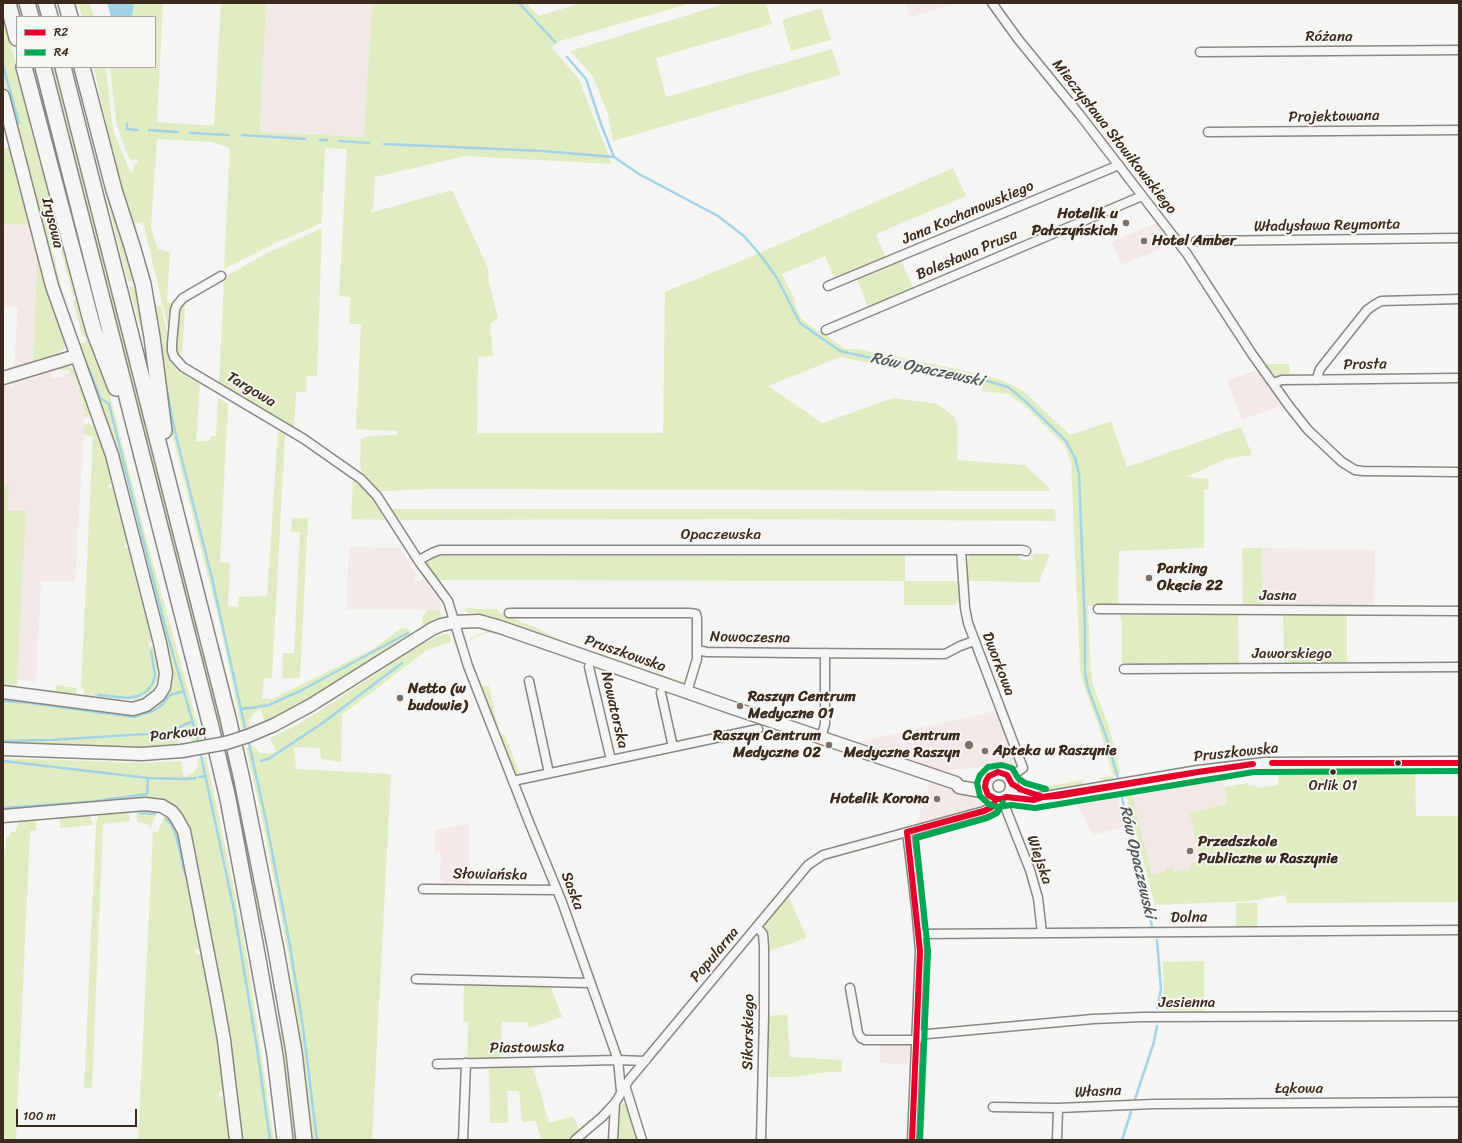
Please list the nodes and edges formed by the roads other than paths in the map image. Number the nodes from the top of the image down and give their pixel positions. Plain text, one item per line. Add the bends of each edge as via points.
1 (8, 3) edge
2 (27, 3) edge
3 (46, 3) edge
4 (66, 3) edge
5 (992, 3) edge
6 (31, 16) edge
7 (50, 16) edge
8 (70, 16) edge
9 (16, 34) edge
10 (1459, 50) edge
11 (1200, 52) dead end
12 (24, 68) edge
13 (44, 68) edge
14 (63, 68) edge
15 (82, 68) edge
16 (3, 96) edge
17 (1459, 130) edge
18 (1208, 132) dead end
19 (1119, 165) junction
20 (1142, 196) junction
21 (1459, 238) edge
22 (1196, 242) dead end
23 (221, 276) dead end
24 (828, 286) dead end
25 (1459, 299) edge
26 (826, 330) dead end
27 (76, 356) junction
28 (3, 378) edge
29 (1459, 378) edge
30 (1318, 380) junction
31 (1273, 383) junction
32 (141, 452) junction
33 (1459, 472) edge
34 (170, 486) junction
35 (962, 550) junction
36 (1026, 551) dead end
37 (419, 560) junction
38 (1098, 609) dead end
39 (1459, 611) edge
40 (509, 613) dead end
41 (455, 622) junction
42 (974, 641) junction
43 (697, 650) junction
44 (826, 653) junction
45 (589, 667) dead end
46 (1459, 667) edge
47 (1124, 669) dead end
48 (529, 681) dead end
49 (343, 685) joint
50 (3, 692) edge
51 (661, 692) dead end
52 (687, 692) junction
53 (758, 729) dead end
54 (821, 738) junction
55 (673, 747) junction
56 (3, 750) edge
57 (611, 760) junction
58 (1459, 763) edge
59 (549, 773) junction
60 (987, 779) junction
61 (513, 781) junction
62 (1011, 781) junction
63 (956, 784) junction
64 (998, 797) junction
65 (1043, 797) junction
66 (3, 816) edge
67 (907, 832) junction
68 (423, 889) dead end
69 (557, 890) junction
70 (757, 927) junction
71 (1459, 930) edge
72 (1042, 933) junction
73 (919, 934) junction
74 (416, 979) dead end
75 (590, 983) junction
76 (850, 988) dead end
77 (1459, 1016) edge
78 (917, 1037) junction
79 (618, 1060) junction
80 (645, 1061) junction
81 (466, 1063) junction
82 (437, 1064) dead end
83 (623, 1088) junction
84 (1459, 1102) edge
85 (615, 1103) junction
86 (1139, 1104) joint
87 (993, 1107) dead end
88 (1058, 1108) junction
89 (236, 1140) edge
90 (285, 1140) edge
91 (304, 1140) edge
92 (463, 1140) edge
93 (575, 1140) edge
94 (613, 1140) edge
95 (642, 1140) edge
96 (761, 1140) edge
97 (912, 1140) edge
98 (1057, 1140) edge

1 - 9 highway
2 - 6 highway
3 - 7 highway
4 - 8 highway
5 - 19 street, Mieczysława Słowikowskiego
10 - 11 street, Różana
12 - 32 highway via 92,325
13 - 32 highway
14 - 34 highway
15 - 34 highway via 114,190 143,284
16 - 27 street, Irysowa via 52,286
17 - 18 street, Projektowana
19 - 20 street, Mieczysława Słowikowskiego
19 - 24 street, Jana Kochanowskiego
20 - 26 street, Bolesława Prusa
20 - 31 street, Mieczysława Słowikowskiego via 1187,254
21 - 22 street, Władysława Reymonta
23 - 37 street, Targowa via 178,303 175,310 172,347 173,355 179,364 304,439 361,479 375,493
25 - 30 street via 1381,300 1367,310 1320,369
27 - 28 street
27 - 50 street, Irysowa via 120,484 165,661 165,683 153,701 142,707 133,708
29 - 30 street, Prosta
30 - 31 street, Prosta via 1282,380
31 - 33 street, Mieczysława Słowikowskiego via 1308,430 1353,469
32 - 90 highway via 228,799 275,1055
34 - 91 highway via 244,788 294,1052
35 - 36 street, Opaczewska
35 - 37 street, Opaczewska via 440,550
35 - 42 street, Dworkowa via 966,612
37 - 41 street via 448,601
38 - 39 street, Jasna
40 - 43 street, Nowoczesna via 694,613 697,616
41 - 49 street, Pruszkowska via 426,632
41 - 52 street, Pruszkowska via 491,624
41 - 61 street, Saska via 468,666
42 - 44 street, Nowoczesna via 945,654
42 - 62 street, Dworkowa via 1023,767
43 - 44 street, Nowoczesna
43 - 52 street via 696,665
44 - 54 street via 825,724
45 - 57 street, Nowatorska
46 - 47 street, Jaworskiego
48 - 59 street
49 - 56 street, Parkowa, bridge via 274,725 205,748 142,754
51 - 55 street
52 - 54 street, Pruszkowska
53 - 55 street, Nowatorska
54 - 63 street, Pruszkowska
55 - 57 street, Nowatorska
57 - 59 street, Nowatorska
58 - 65 street, Pruszkowska via 1265,764 1223,768
59 - 61 street, Nowatorska
60 - 62 street via 998,772
60 - 63 street, Pruszkowska
60 - 64 street via 985,784
61 - 69 street, Saska
62 - 64 street via 1011,791
62 - 65 street, Pruszkowska via 1022,790
63 - 64 street, Pruszkowska
64 - 65 street, Pruszkowska via 1034,800
64 - 67 street, Popularna via 992,807 984,811
64 - 72 street, Wiejska via 1030,870 1038,898
66 - 89 street via 145,804 162,806 176,816 185,835 216,995
67 - 70 street, Popularna via 823,855 804,869
67 - 73 street
68 - 69 street, Słowiańska
69 - 75 street, Saska
70 - 80 street, Popularna
70 - 96 street, Sikorskiego via 763,934 764,947
71 - 72 street, Dolna
72 - 73 street, Dolna
73 - 78 street
74 - 75 street
75 - 79 street, Saska
76 - 78 street, Jesienna via 861,1038 865,1040
77 - 78 street, Jesienna via 1142,1017 1093,1019
78 - 97 street
79 - 80 street, Piastowska
79 - 81 street, Piastowska
79 - 83 street, Saska
80 - 83 street, Popularna
81 - 82 street, Piastowska
81 - 92 street
83 - 85 street, Popularna
83 - 95 street, Saska
84 - 86 street, Łąkowa
85 - 93 street, Popularna
85 - 94 street
86 - 88 street, Własna
87 - 88 street, Własna
88 - 98 street, Własna

